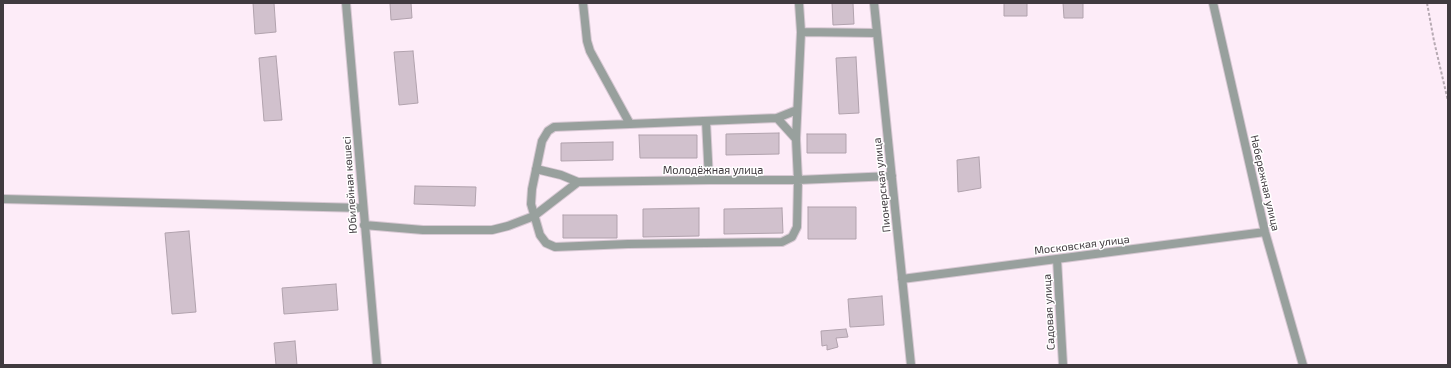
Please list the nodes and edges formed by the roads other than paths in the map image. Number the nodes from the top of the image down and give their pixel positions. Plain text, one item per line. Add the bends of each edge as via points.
1 (346, 3) edge
2 (583, 3) edge
3 (799, 3) edge
4 (874, 3) edge
5 (1213, 3) edge
6 (801, 32) junction
7 (878, 33) junction
8 (797, 110) junction
9 (777, 118) junction
10 (706, 121) junction
11 (630, 124) junction
12 (796, 139) junction
13 (536, 169) junction
14 (892, 176) junction
15 (709, 180) junction
16 (798, 180) junction
17 (578, 182) junction
18 (3, 199) edge
19 (363, 208) junction
20 (534, 216) junction
21 (364, 225) junction
22 (1264, 232) junction
23 (1057, 259) junction
24 (902, 279) junction
25 (377, 365) edge
26 (911, 365) edge
27 (1063, 365) edge
28 (1303, 365) edge

1 - 19 street, Юбилейная көшесі
2 - 11 street via 590,51
3 - 6 street
4 - 7 street, Пионерская улица
5 - 22 street, Набережная улица
6 - 7 street
6 - 8 street
7 - 14 street, Пионерская улица
8 - 9 street
8 - 12 street
9 - 10 street
9 - 12 street
10 - 11 street
10 - 15 street
11 - 13 street via 554,127 542,140
12 - 16 street
13 - 17 street, Молодёжная улица
13 - 20 street via 531,204
14 - 16 street, Молодёжная улица
14 - 24 street, Пионерская улица
15 - 16 street, Молодёжная улица
15 - 17 street, Молодёжная улица
16 - 20 street via 797,227 792,237 782,242 555,247 546,243 540,235
17 - 20 street
18 - 19 street
19 - 21 street, Юбилейная көшесі
20 - 21 street via 492,230 423,230
21 - 25 street, Юбилейная көшесі
22 - 23 street, Московская улица
22 - 28 street, Набережная улица
23 - 24 street, Московская улица
23 - 27 street, Садовая улица
24 - 26 street, Пионерская улица

